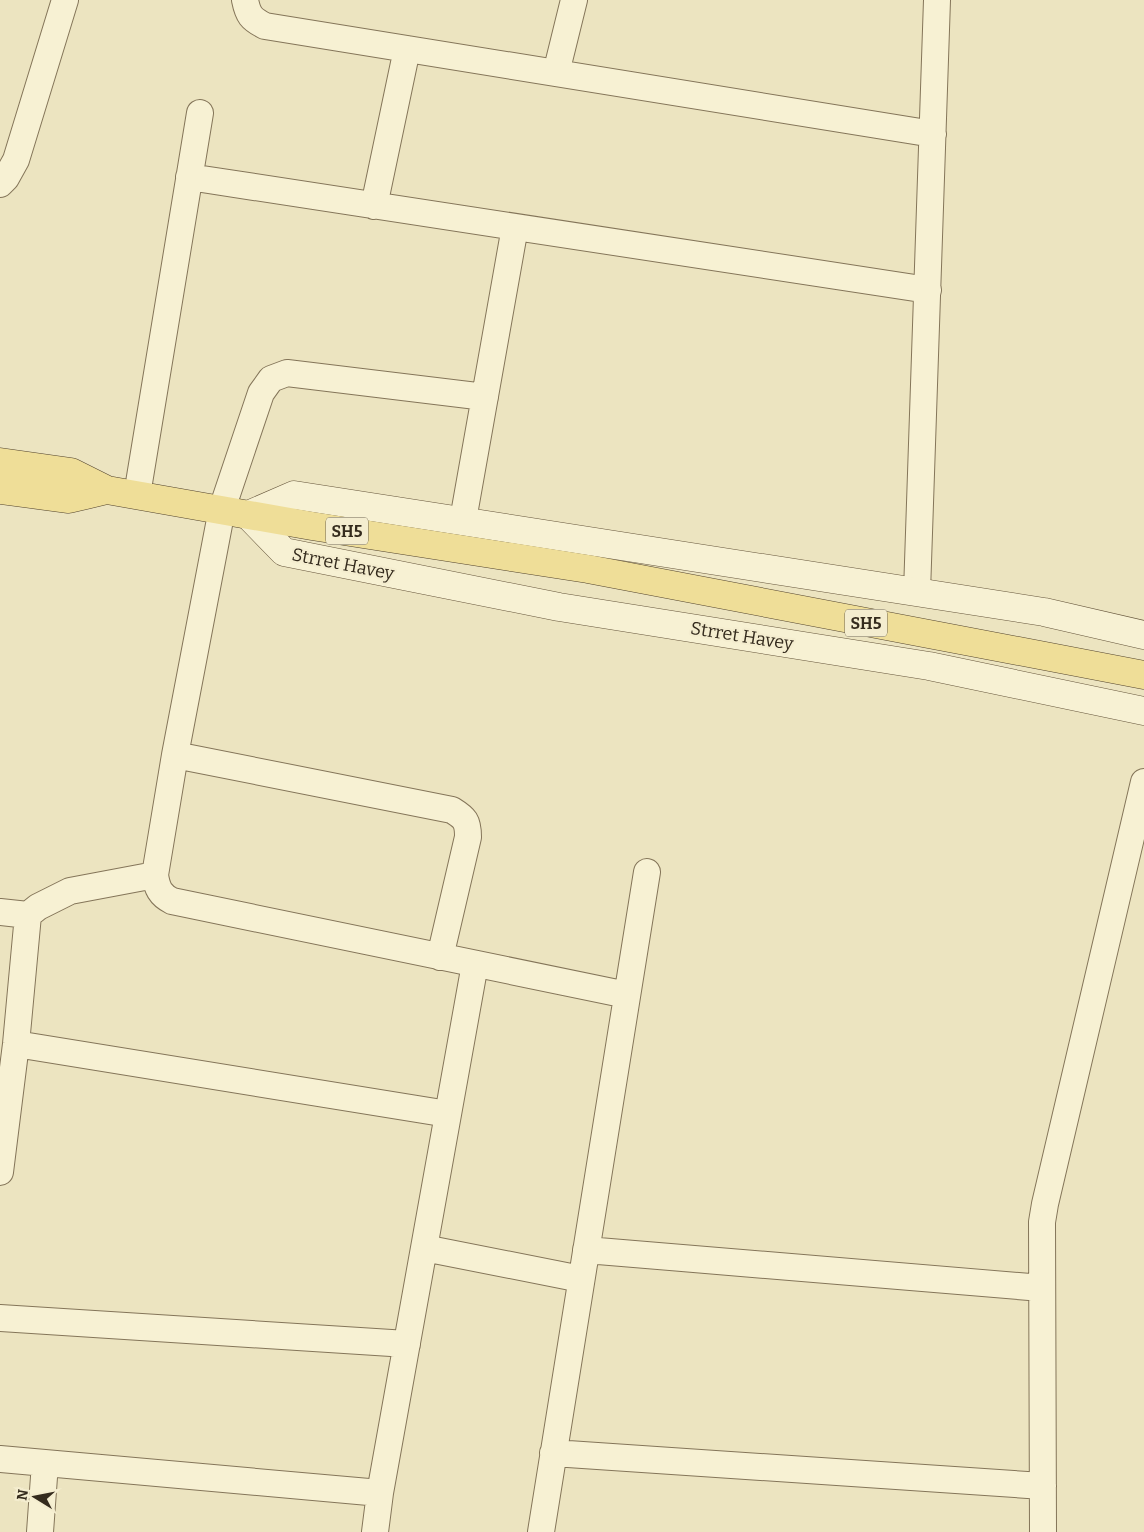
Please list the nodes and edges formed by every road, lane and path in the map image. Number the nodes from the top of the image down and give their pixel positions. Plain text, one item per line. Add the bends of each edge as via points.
1 (65, 0) edge
2 (245, 0) edge
3 (574, 0) edge
4 (937, 0) edge
5 (407, 49) junction
6 (556, 73) junction
7 (200, 113) dead end
8 (933, 134) junction
9 (189, 177) junction
10 (0, 184) edge
11 (374, 206) junction
12 (515, 227) junction
13 (928, 290) junction
14 (485, 398) junction
15 (0, 462) edge
16 (0, 490) edge
17 (107, 490) junction
18 (137, 495) junction
19 (222, 509) junction
20 (248, 514) junction
21 (463, 520) junction
22 (917, 592) junction
23 (1144, 635) edge
24 (1144, 675) edge
25 (1144, 711) edge
26 (175, 755) junction
27 (1144, 782) edge
28 (646, 872) dead end
29 (155, 875) junction
30 (0, 912) edge
31 (28, 915) junction
32 (440, 957) junction
33 (475, 964) junction
34 (627, 995) junction
35 (16, 1044) junction
36 (448, 1114) junction
37 (0, 1172) edge
38 (424, 1248) junction
39 (586, 1250) junction
40 (581, 1279) junction
41 (1042, 1288) junction
42 (0, 1318) edge
43 (407, 1344) junction
44 (554, 1453) junction
45 (0, 1459) edge
46 (45, 1463) junction
47 (1043, 1486) junction
48 (380, 1494) junction
49 (40, 1532) edge
50 (375, 1532) edge
51 (541, 1532) edge
52 (1043, 1532) edge

1 - 10 street via 16,160
2 - 5 street via 248,12 265,26
3 - 6 street
4 - 8 street
5 - 6 street
5 - 11 street
6 - 8 street
7 - 9 street
8 - 13 street
9 - 11 street
9 - 18 street
11 - 12 street
12 - 13 street
12 - 14 street
13 - 22 street
14 - 19 street via 286,373 271,379 260,393
14 - 21 street
15 - 17 main road, SH5 via 71,472
16 - 17 main road, SH5 via 69,499
17 - 18 main road, SH5
18 - 19 main road, SH5
19 - 20 main road, SH5
19 - 26 street
20 - 21 street via 294,494
20 - 24 main road, SH5 via 588,570
20 - 25 street, Strret Havey via 284,552 559,607 929,666
21 - 22 street
22 - 23 street via 1051,614
26 - 29 street
26 - 32 street via 452,810 462,817 468,826 468,837
27 - 41 street via 1045,1204
28 - 34 street
29 - 31 street via 70,890
29 - 32 street via 157,888 172,902
30 - 31 street
31 - 35 street
32 - 33 street
33 - 34 street
33 - 36 street
34 - 39 street
35 - 36 street
35 - 37 street
36 - 38 street
38 - 40 street
38 - 43 street
39 - 40 street
39 - 41 street
40 - 44 street
41 - 47 street
42 - 43 street
43 - 48 street
44 - 47 street
44 - 51 street
45 - 46 street
46 - 48 street
46 - 49 street
47 - 52 street
48 - 50 street

